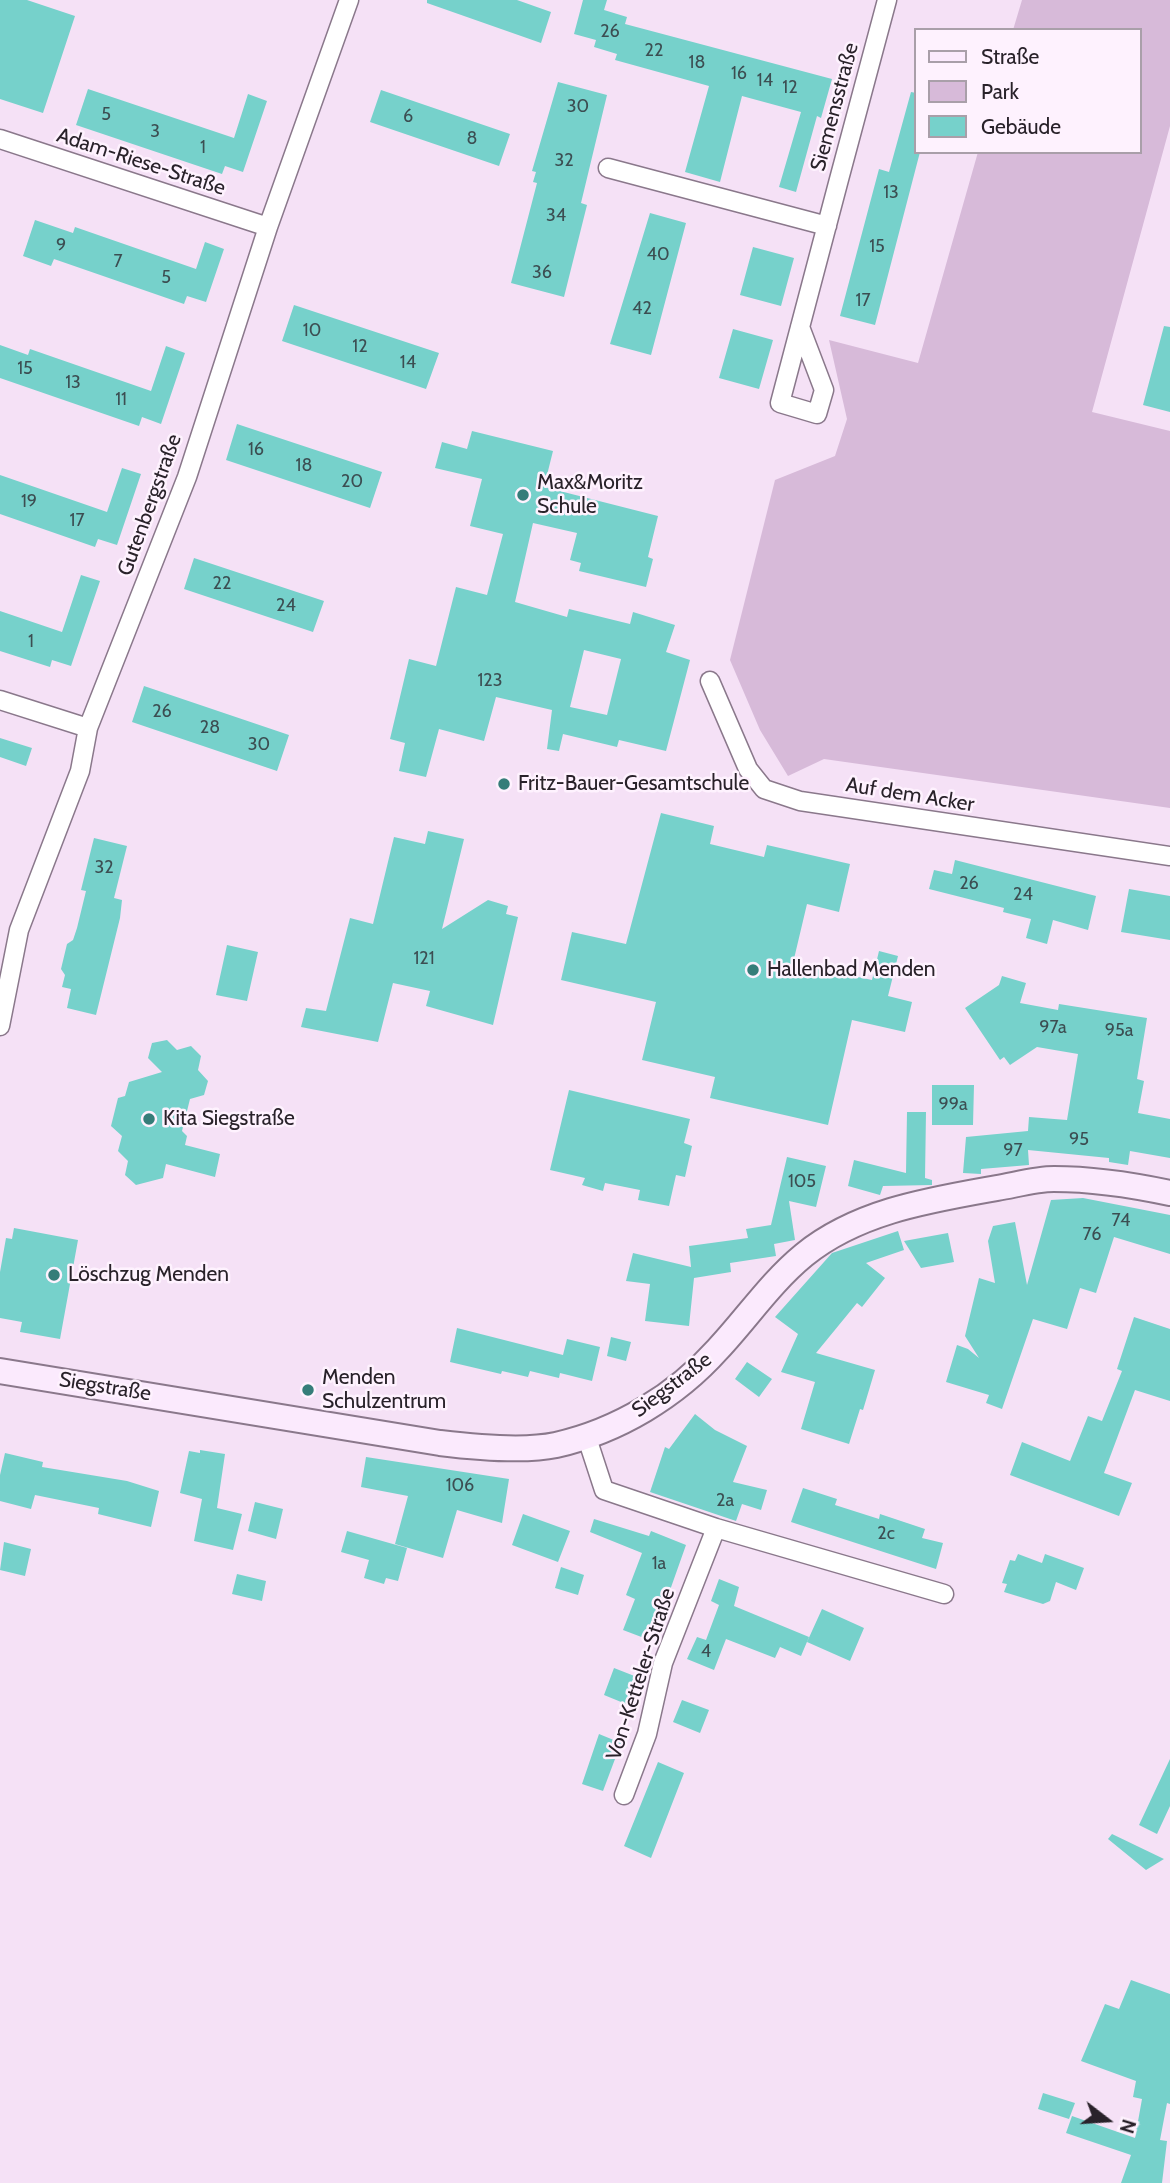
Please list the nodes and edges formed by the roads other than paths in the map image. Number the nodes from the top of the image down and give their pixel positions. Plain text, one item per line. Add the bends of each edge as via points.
1 (349, 0) edge
2 (887, 0) edge
3 (0, 139) edge
4 (608, 168) dead end
5 (827, 226) junction
6 (268, 227) junction
7 (800, 327) dead end
8 (710, 681) dead end
9 (0, 700) edge
10 (88, 728) junction
11 (1170, 856) edge
12 (0, 1026) edge
13 (1170, 1193) edge
14 (0, 1371) edge
15 (586, 1435) junction
16 (716, 1528) junction
17 (944, 1594) dead end
18 (624, 1796) dead end

1 - 6 street, Gutenbergstraße
2 - 5 street, Siemensstraße
3 - 6 street, Adam-Riese-Straße
4 - 5 street
5 - 7 street, Siemensstraße
6 - 10 street, Gutenbergstraße via 187,477
8 - 11 street, Auf dem Acker via 748,769 764,789 800,801
9 - 10 street
10 - 12 street, Gutenbergstraße via 80,771 19,930
13 - 15 main road, Siegstraße via 1126,1184 1052,1179 921,1202 877,1215 805,1255 717,1351 679,1385 638,1414
14 - 15 main road, Siegstraße via 455,1445 544,1446
15 - 16 street via 604,1490
16 - 17 street
16 - 18 street, Von-Ketteler-Straße via 663,1663 646,1734

